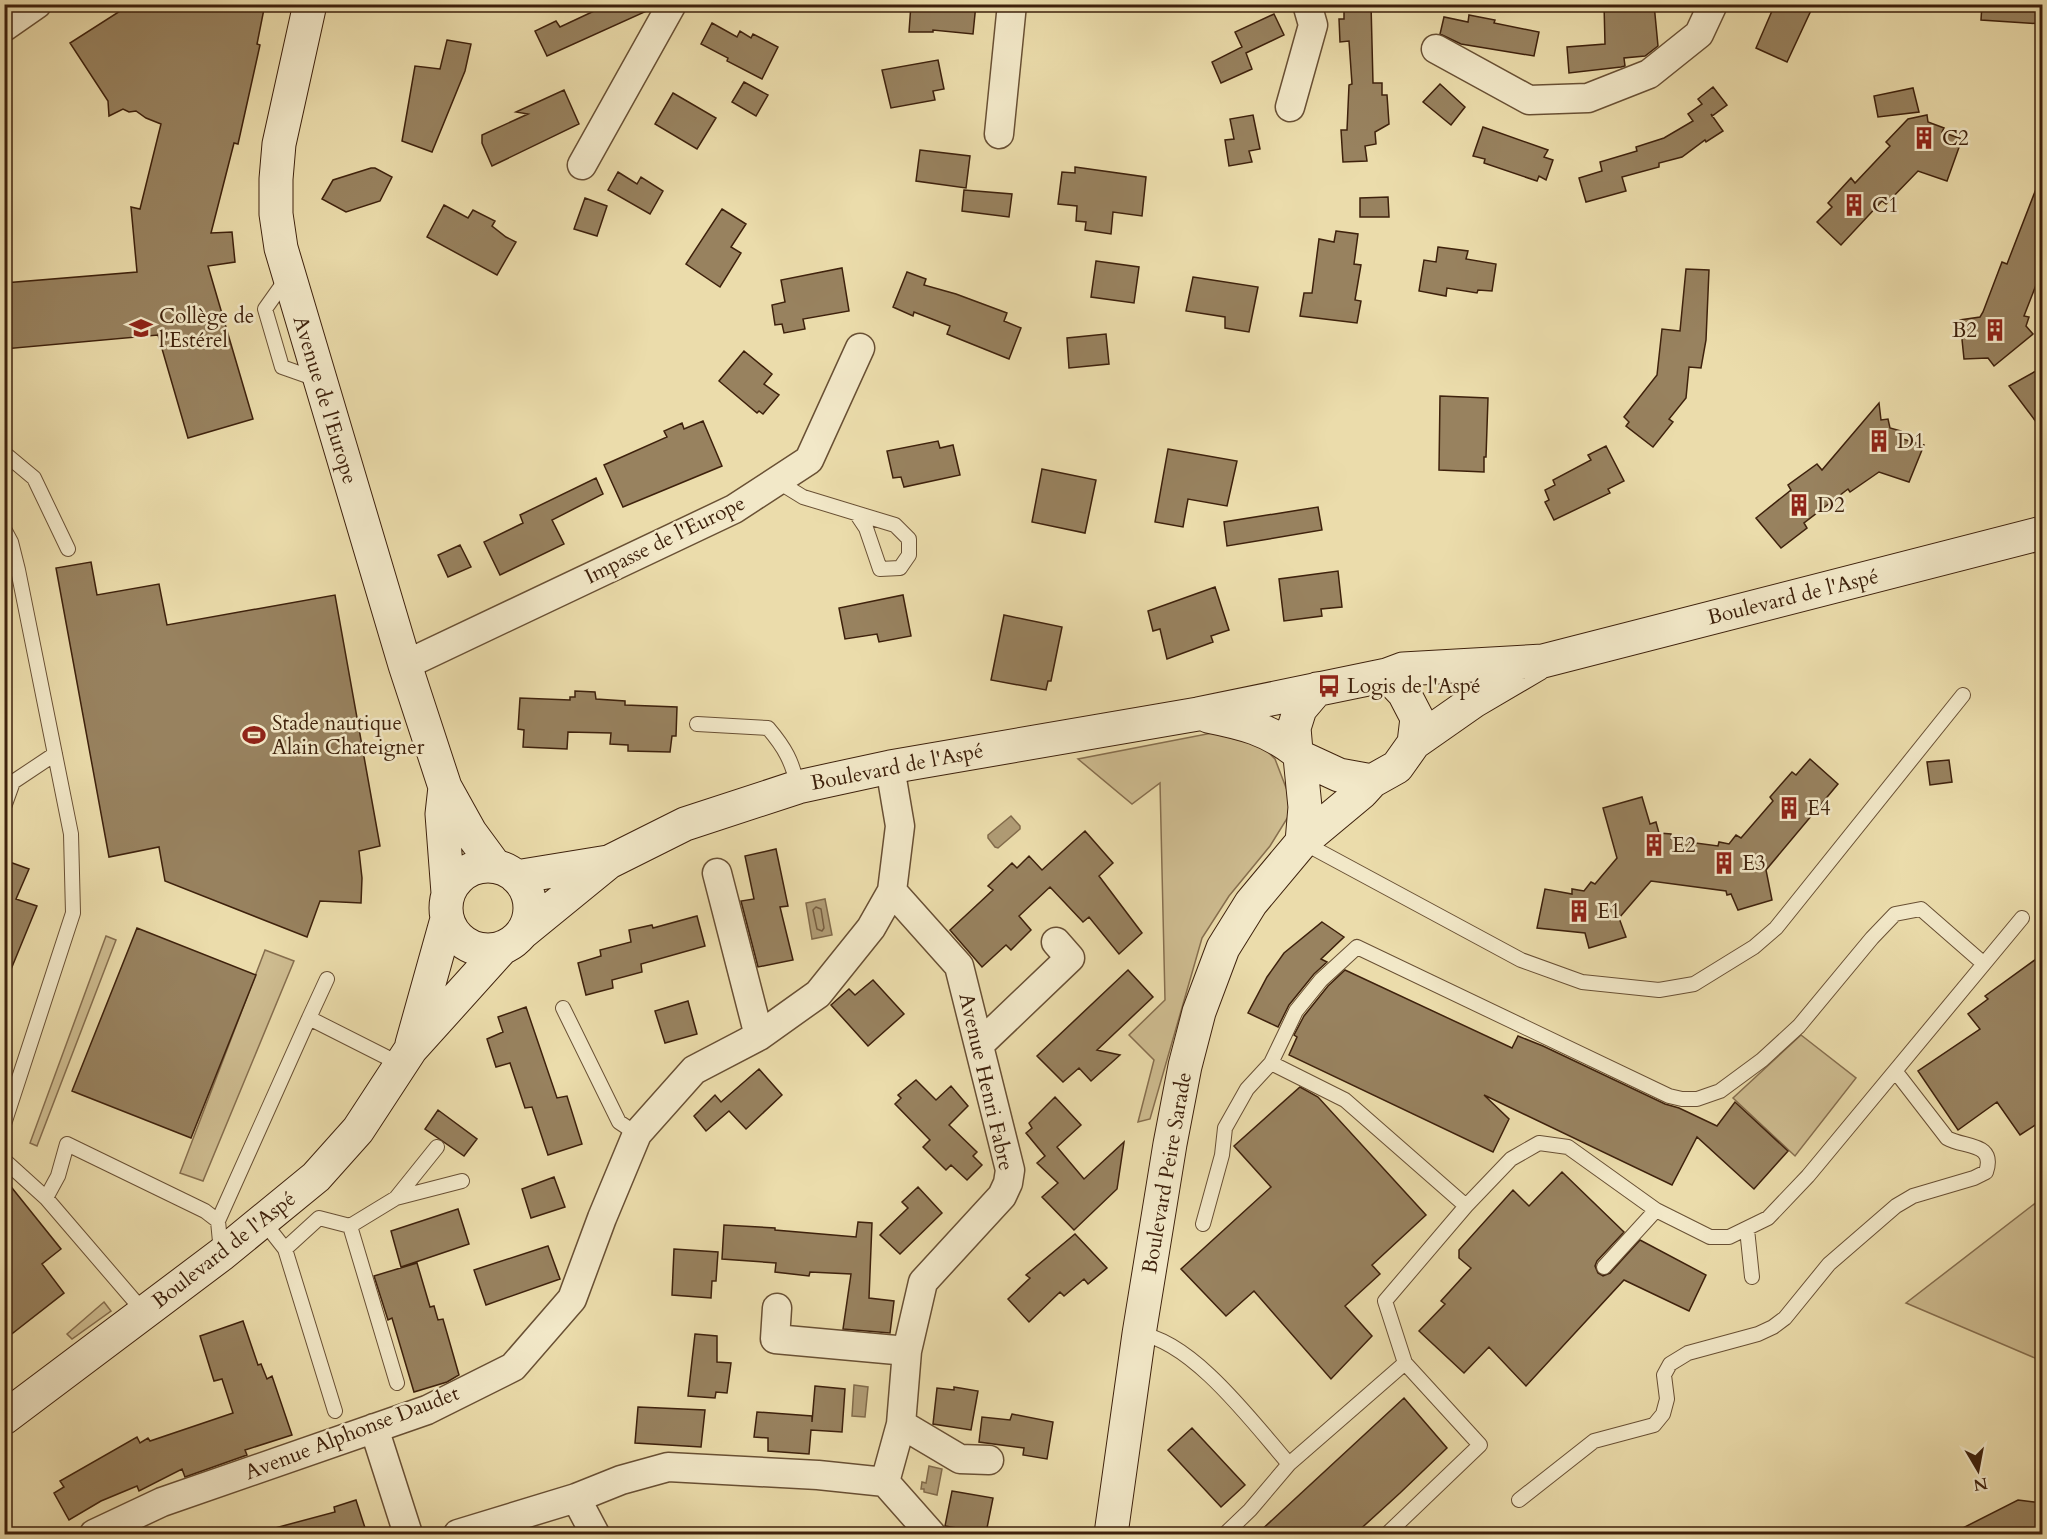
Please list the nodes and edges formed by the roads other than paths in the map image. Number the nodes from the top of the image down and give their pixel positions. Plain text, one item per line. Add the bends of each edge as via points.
1 (37, 4) edge
2 (309, 4) edge
3 (672, 4) edge
4 (1012, 4) edge
5 (1307, 4) edge
6 (1713, 4) edge
7 (4, 27) edge
8 (1436, 49) dead end
9 (1290, 107) dead end
10 (999, 134) dead end
11 (582, 165) dead end
12 (860, 348) dead end
13 (4, 453) edge
14 (777, 481) junction
15 (856, 513) junction
16 (4, 529) edge
17 (2037, 541) edge
18 (68, 549) dead end
19 (1543, 660) junction
20 (405, 665) junction
21 (1387, 675) junction
22 (1317, 689) junction
23 (1963, 695) dead end
24 (1198, 714) junction
25 (697, 724) dead end
26 (1414, 743) junction
27 (55, 754) junction
28 (1298, 754) junction
29 (890, 766) junction
30 (1372, 781) junction
31 (446, 787) junction
32 (798, 787) junction
33 (4, 807) edge
34 (1302, 842) junction
35 (609, 862) junction
36 (505, 871) junction
37 (717, 873) dead end
38 (892, 891) junction
39 (448, 906) junction
40 (2022, 918) dead end
41 (513, 940) junction
42 (1056, 942) dead end
43 (1984, 964) junction
44 (327, 980) dead end
45 (563, 1008) dead end
46 (309, 1018) junction
47 (759, 1036) junction
48 (980, 1044) junction
49 (406, 1057) junction
50 (1271, 1063) junction
51 (1896, 1072) junction
52 (4, 1124) edge
53 (637, 1134) junction
54 (437, 1147) dead end
55 (4, 1160) edge
56 (462, 1181) dead end
57 (46, 1198) junction
58 (396, 1198) junction
59 (1466, 1206) junction
60 (307, 1207) junction
61 (1656, 1210) junction
62 (218, 1221) junction
63 (263, 1221) junction
64 (1203, 1224) dead end
65 (350, 1226) junction
66 (1747, 1228) junction
67 (285, 1250) junction
68 (222, 1254) junction
69 (1604, 1267) dead end
70 (1752, 1277) dead end
71 (777, 1308) dead end
72 (144, 1312) junction
73 (1139, 1334) junction
74 (907, 1351) junction
75 (1405, 1363) junction
76 (397, 1383) dead end
77 (335, 1411) dead end
78 (4, 1418) edge
79 (901, 1424) junction
80 (374, 1428) junction
81 (989, 1460) dead end
82 (1289, 1464) junction
83 (885, 1482) junction
84 (576, 1498) junction
85 (1519, 1500) dead end
86 (94, 1534) edge
87 (408, 1534) edge
88 (458, 1534) edge
89 (595, 1534) edge
90 (931, 1534) edge
91 (1111, 1534) edge
92 (1226, 1534) edge
93 (1387, 1534) edge

1 - 7 street
2 - 20 street, Avenue de l'Europe via 279,144 276,214 288,276
3 - 11 street
4 - 10 street
5 - 9 street via 1313,25
6 - 8 street via 1700,34 1649,74 1588,98 1529,100
12 - 14 street, Impasse de l'Europe via 808,460
13 - 18 lane via 34,478
14 - 15 lane via 803,497
14 - 20 street, Impasse de l'Europe via 734,509
15 - 15 lane via 896,525 909,539 909,555 900,568 880,569 866,528
16 - 27 lane via 18,570
17 - 19 street, Boulevard de l'Aspé via 1989,547
19 - 21 street, Boulevard de l'Aspé via 1403,669
19 - 26 street, Boulevard de l'Aspé
20 - 31 street, Avenue de l'Europe
21 - 22 street
21 - 26 street via 1404,693 1418,718
22 - 24 street, Boulevard de l'Aspé
22 - 28 street via 1300,709 1294,728
23 - 34 lane via 1776,928 1754,947 1694,984 1659,990 1617,987 1582,982 1521,960
24 - 28 street, Boulevard de l'Aspé via 1249,724 1279,738
24 - 29 street, Boulevard de l'Aspé
25 - 32 lane via 768,728 784,747
26 - 30 street via 1397,768
27 - 33 lane via 13,782
27 - 52 lane via 71,834 73,913
28 - 30 street via 1339,775
28 - 34 street via 1305,807
29 - 32 street, Boulevard de l'Aspé
29 - 38 street, Avenue Alphonse Daudet via 900,826
30 - 34 street, Boulevard Peire Sarade
31 - 36 street, Avenue de l'Europe via 470,832
31 - 39 street, Avenue de l'Europe via 442,814
32 - 35 street, Boulevard de l'Aspé via 685,824
34 - 73 street, Boulevard Peire Sarade via 1251,903 1223,948 1199,1012 1170,1144
35 - 36 street, Boulevard de l'Aspé
35 - 41 street, Boulevard de l'Aspé
36 - 39 street via 472,869 454,883
36 - 41 street via 524,886 529,897 528,922
37 - 47 street
38 - 47 street, Avenue Alphonse Daudet via 871,928 818,994
38 - 48 street, Avenue Henri Fabre via 959,966
39 - 41 street via 452,930 469,945 480,949
39 - 49 street, Boulevard de l'Aspé
40 - 43 lane
41 - 49 street, Boulevard de l'Aspé
42 - 48 street via 1070,958
43 - 50 lane via 1921,909 1895,914 1799,1026 1762,1060 1720,1091 1697,1099 1682,1099 1357,947 1321,980 1296,1011
43 - 51 lane
44 - 46 lane
45 - 53 lane via 619,1122
46 - 49 lane
46 - 62 lane
47 - 53 street, Avenue Alphonse Daudet via 694,1070
48 - 74 street, Avenue Henri Fabre via 1010,1170 1008,1183 1002,1196 923,1282
49 - 60 street, Boulevard de l'Aspé via 358,1130 316,1177
50 - 59 lane via 1345,1100
50 - 64 lane via 1247,1089 1225,1128 1222,1155
51 - 66 lane via 1800,1185 1768,1218
51 - 85 lane via 1947,1138 1986,1153 1986,1172 1913,1196 1896,1206 1829,1264 1773,1327 1688,1353 1670,1364 1664,1375 1667,1399 1663,1414 1654,1425 1594,1441
53 - 80 street, Avenue Alphonse Daudet via 572,1299 513,1367 427,1410
54 - 58 lane
55 - 57 lane
56 - 58 lane
57 - 62 lane via 58,1176 67,1143
57 - 72 lane
58 - 65 lane
59 - 61 lane via 1510,1160 1539,1143 1568,1147
59 - 75 lane via 1385,1301
60 - 63 street, Boulevard de l'Aspé
60 - 65 lane
60 - 67 lane
61 - 66 lane via 1710,1237 1729,1237
61 - 69 lane
62 - 68 lane
63 - 67 lane
63 - 68 street, Boulevard de l'Aspé
65 - 76 lane
66 - 70 lane
67 - 77 lane
68 - 72 street, Boulevard de l'Aspé
71 - 74 street via 775,1339
72 - 78 street, Boulevard de l'Aspé
73 - 82 lane via 1152,1336 1215,1378
73 - 91 street, Boulevard Peire Sarade
74 - 79 street, Avenue Henri Fabre
75 - 82 lane
75 - 93 lane via 1480,1444
79 - 81 street via 960,1459
79 - 83 street, Avenue Henri Fabre
80 - 86 street, Avenue Alphonse Daudet via 162,1502
80 - 87 street
82 - 92 lane
83 - 84 street via 668,1467
83 - 90 street
84 - 88 street
84 - 89 street

